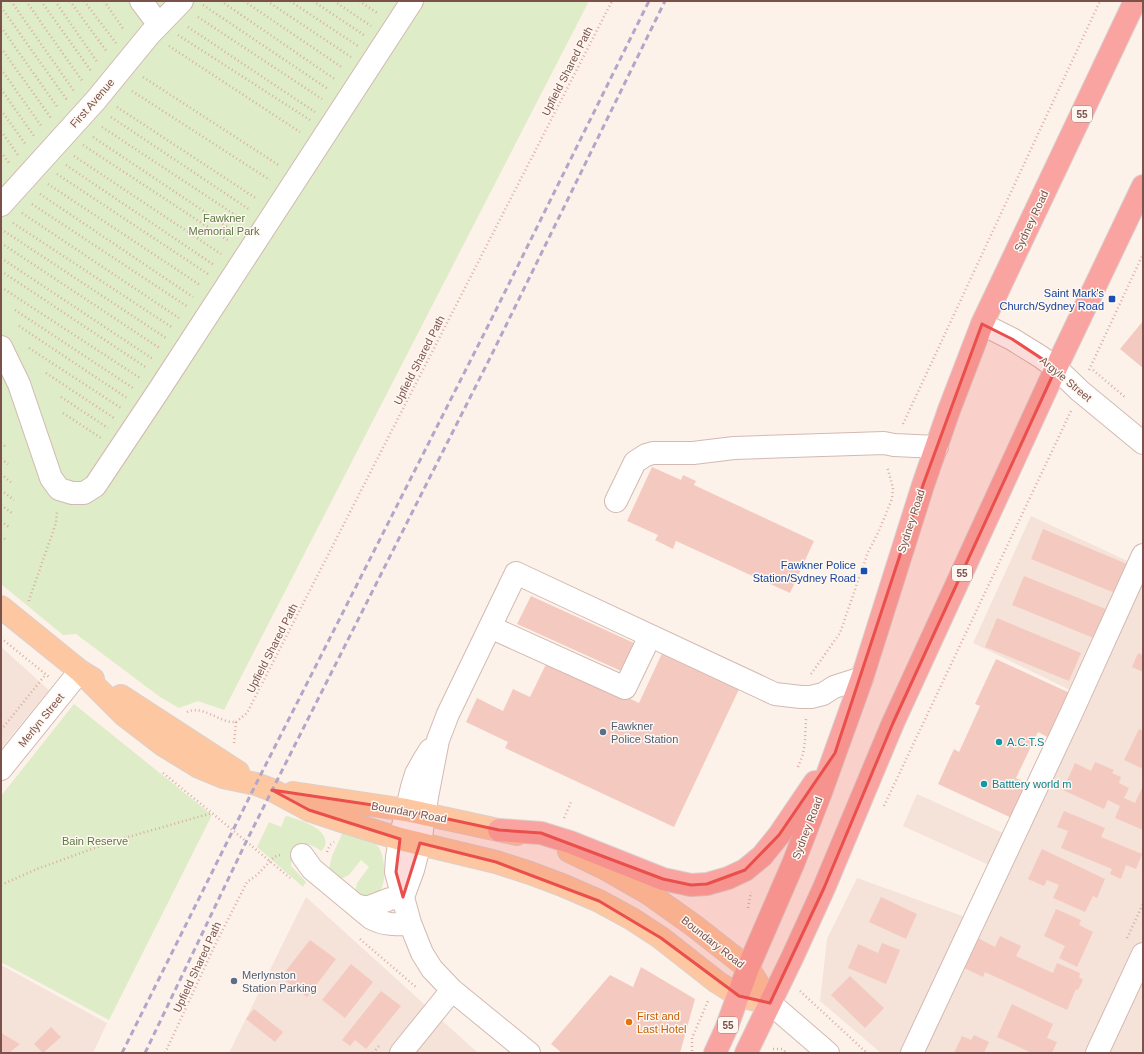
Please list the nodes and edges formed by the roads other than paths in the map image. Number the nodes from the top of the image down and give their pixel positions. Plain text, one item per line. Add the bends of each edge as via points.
1 (141, 1) edge
2 (412, 1) edge
3 (1135, 1) edge
4 (171, 15) edge
5 (67, 132) edge
6 (1143, 186) edge
7 (982, 324) junction
8 (1, 347) edge
9 (1056, 368) junction
10 (1143, 444) edge
11 (937, 447) junction
12 (616, 501) dead end
13 (1143, 555) edge
14 (1, 607) edge
15 (490, 627) junction
16 (650, 636) junction
17 (80, 671) junction
18 (862, 678) junction
19 (835, 753) junction
20 (1, 769) edge
21 (264, 787) junction
22 (416, 812) junction
23 (499, 830) junction
24 (410, 841) junction
25 (302, 855) road end
26 (403, 897) junction
27 (356, 905) junction
28 (410, 923) junction
29 (1143, 954) edge
30 (748, 968) junction
31 (739, 996) junction
32 (445, 998) junction
33 (770, 1003) junction
34 (401, 1053) edge
35 (529, 1053) edge
36 (715, 1053) edge
37 (746, 1053) edge
38 (828, 1053) edge
39 (912, 1053) edge
40 (1096, 1053) edge

1 - 4 street
2 - 8 street via 95,486 84,493 59,489 51,478 19,384
3 - 7 highway, Sydney Road / 55
4 - 5 street
6 - 9 highway, 55
7 - 9 street, Argyle Street via 1041,356
7 - 11 highway, Sydney Road / 55
9 - 10 street, Argyle Street
9 - 33 highway, 55 via 892,723 824,888
11 - 12 street via 868,443 654,453 636,462
11 - 18 highway, Sydney Road / 55
13 - 39 street
14 - 17 main road, Boundary Road
15 - 16 street via 625,688
15 - 16 street via 516,573
15 - 22 street via 438,740 416,774
16 - 18 street via 775,694 806,697 823,694 834,687
17 - 20 street, Merlyn Street
17 - 21 main road, Boundary Road
18 - 19 highway, Sydney Road / 55
19 - 23 highway via 762,856 745,870 707,884 663,879 541,833
19 - 30 highway, Sydney Road / 55 via 793,864
21 - 22 main road, Boundary Road
21 - 24 main road, Boundary Road via 309,810
22 - 23 main road, Boundary Road
22 - 24 street
23 - 30 main road, Boundary Road via 562,848 608,870 648,893
24 - 26 street via 413,870
24 - 31 main road, Boundary Road via 496,862 562,885 598,901 661,938
25 - 27 street via 312,869
26 - 27 street via 369,907
26 - 28 street
27 - 28 street via 378,922 397,925
28 - 32 street
29 - 40 street
30 - 31 highway, Sydney Road / 55
30 - 33 main road, Boundary Road
31 - 33 main road, Boundary Road
31 - 36 highway, Sydney Road / 55
32 - 34 street
32 - 35 street
33 - 37 highway, 55
33 - 38 street

